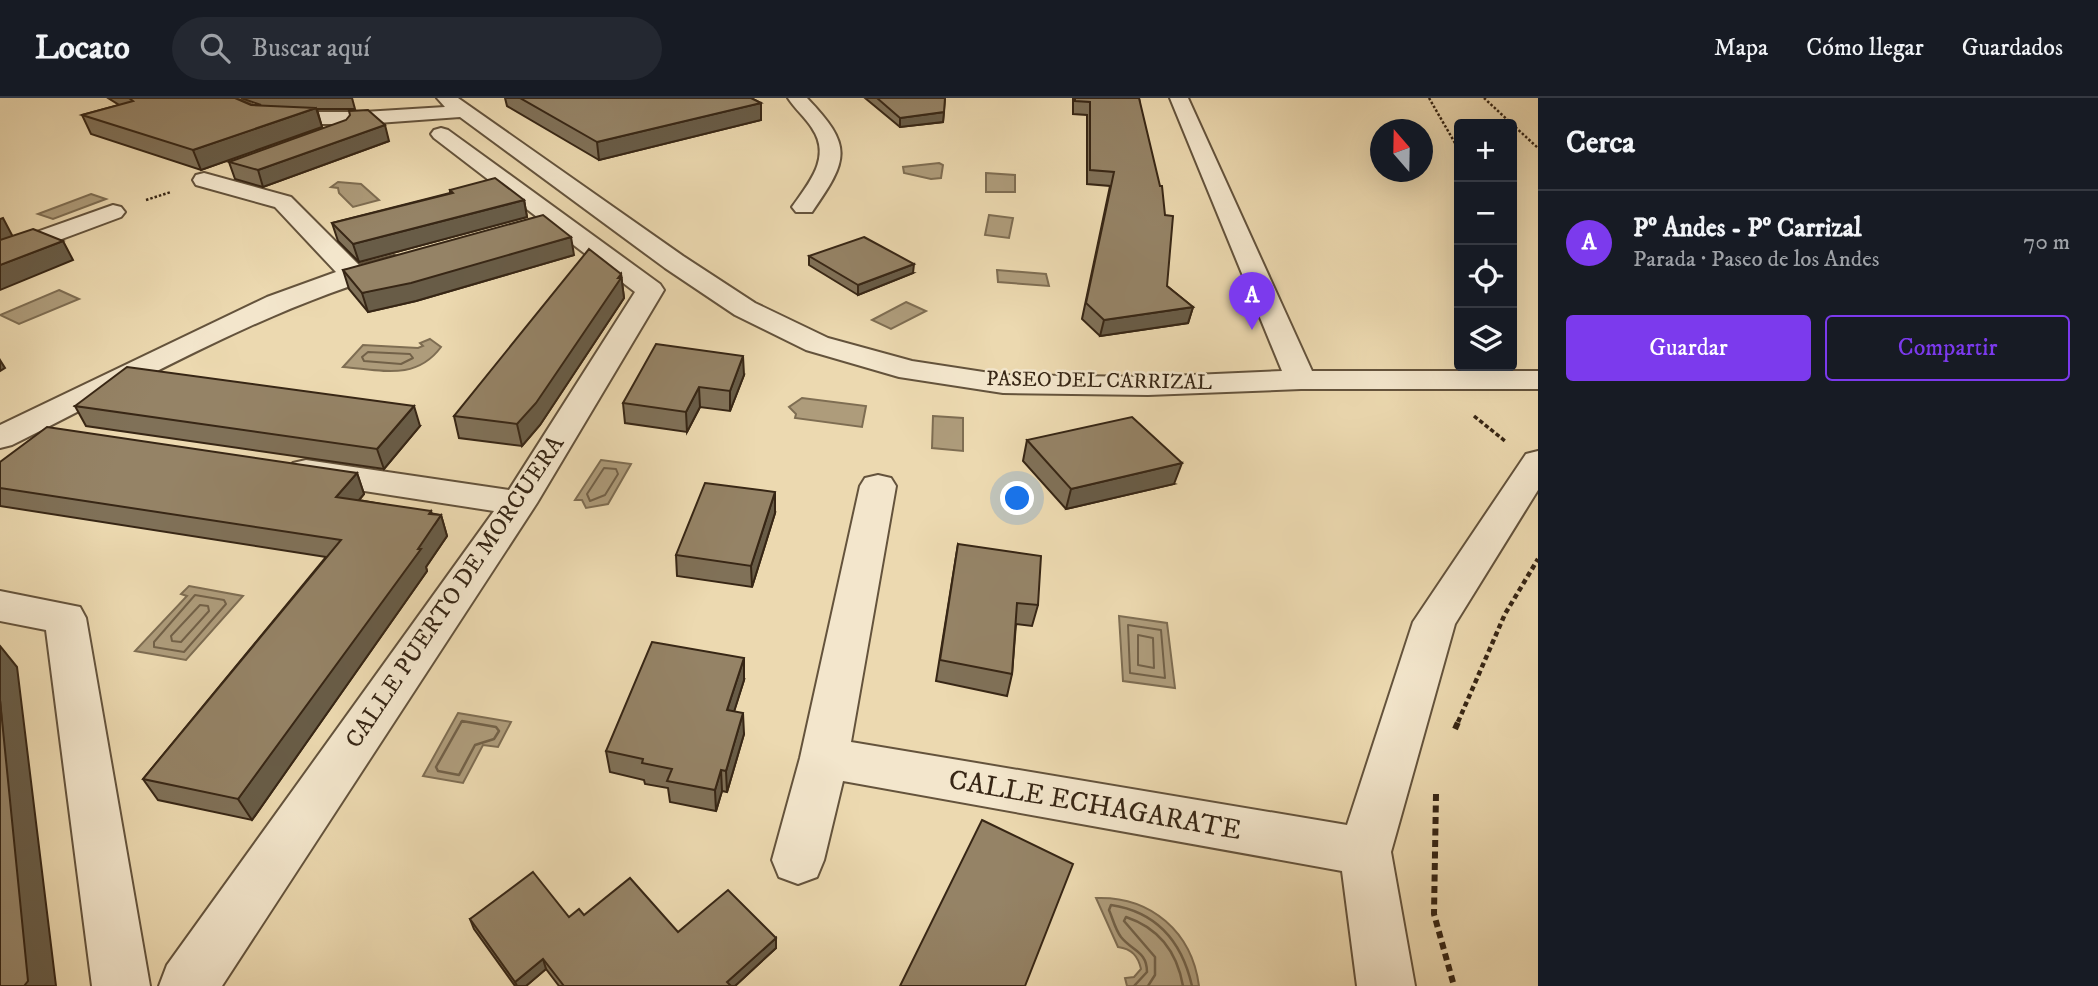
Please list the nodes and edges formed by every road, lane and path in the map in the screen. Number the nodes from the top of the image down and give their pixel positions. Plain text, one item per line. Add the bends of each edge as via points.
1 (229, 98) edge
2 (797, 98) edge
3 (1180, 98) edge
4 (1429, 98) edge
5 (1485, 98) edge
6 (456, 105) edge
7 (1507, 119) edge
8 (342, 129) edge
9 (1517, 129) edge
10 (441, 134) dead end
11 (317, 138) edge
12 (1454, 141) edge
13 (1538, 148) edge
14 (242, 166) edge
15 (204, 180) junction
16 (803, 207) dead end
17 (600, 208) junction
18 (113, 212) joint
19 (541, 224) junction
20 (0, 254) edge
21 (420, 257) edge
22 (353, 275) junction
23 (1301, 380) junction
24 (1538, 380) edge
25 (8, 433) edge
26 (71, 436) edge
27 (1538, 462) edge
28 (274, 467) edge
29 (878, 486) dead end
30 (519, 503) junction
31 (1538, 559) edge
32 (0, 606) edge
33 (1452, 735) dead end
34 (824, 758) junction
35 (1436, 784) dead end
36 (1365, 852) junction
37 (798, 860) dead end
38 (121, 986) edge
39 (188, 986) edge
40 (1386, 986) edge
41 (1454, 986) edge

1 - 6 street via 269,118 364,118
2 - 16 street via 822,124 831,139 832,155 828,172
3 - 23 street
4 - 12 path
5 - 7 path
6 - 17 street, PASEO DEL CARRIZAL
8 - 11 street
9 - 13 path
10 - 19 street
14 - 15 street
15 - 18 path
15 - 22 street via 283,202
17 - 19 street
17 - 23 street, PASEO DEL CARRIZAL via 745,309 817,344 910,370 1003,384 1148,386
18 - 20 street
19 - 30 street, CALLE PUERTO DE MORCUERA via 650,290
21 - 22 street
22 - 25 street via 277,303
23 - 24 street, PASEO DEL CARRIZAL
25 - 26 street
27 - 36 street via 1434,622
28 - 30 street
29 - 34 street
30 - 39 street, CALLE PUERTO DE MORCUERA
31 - 33 path via 1505,614
32 - 38 street via 65,618
34 - 36 street, CALLE ECHAGARATE
34 - 37 street
35 - 41 path via 1434,914
36 - 40 street

